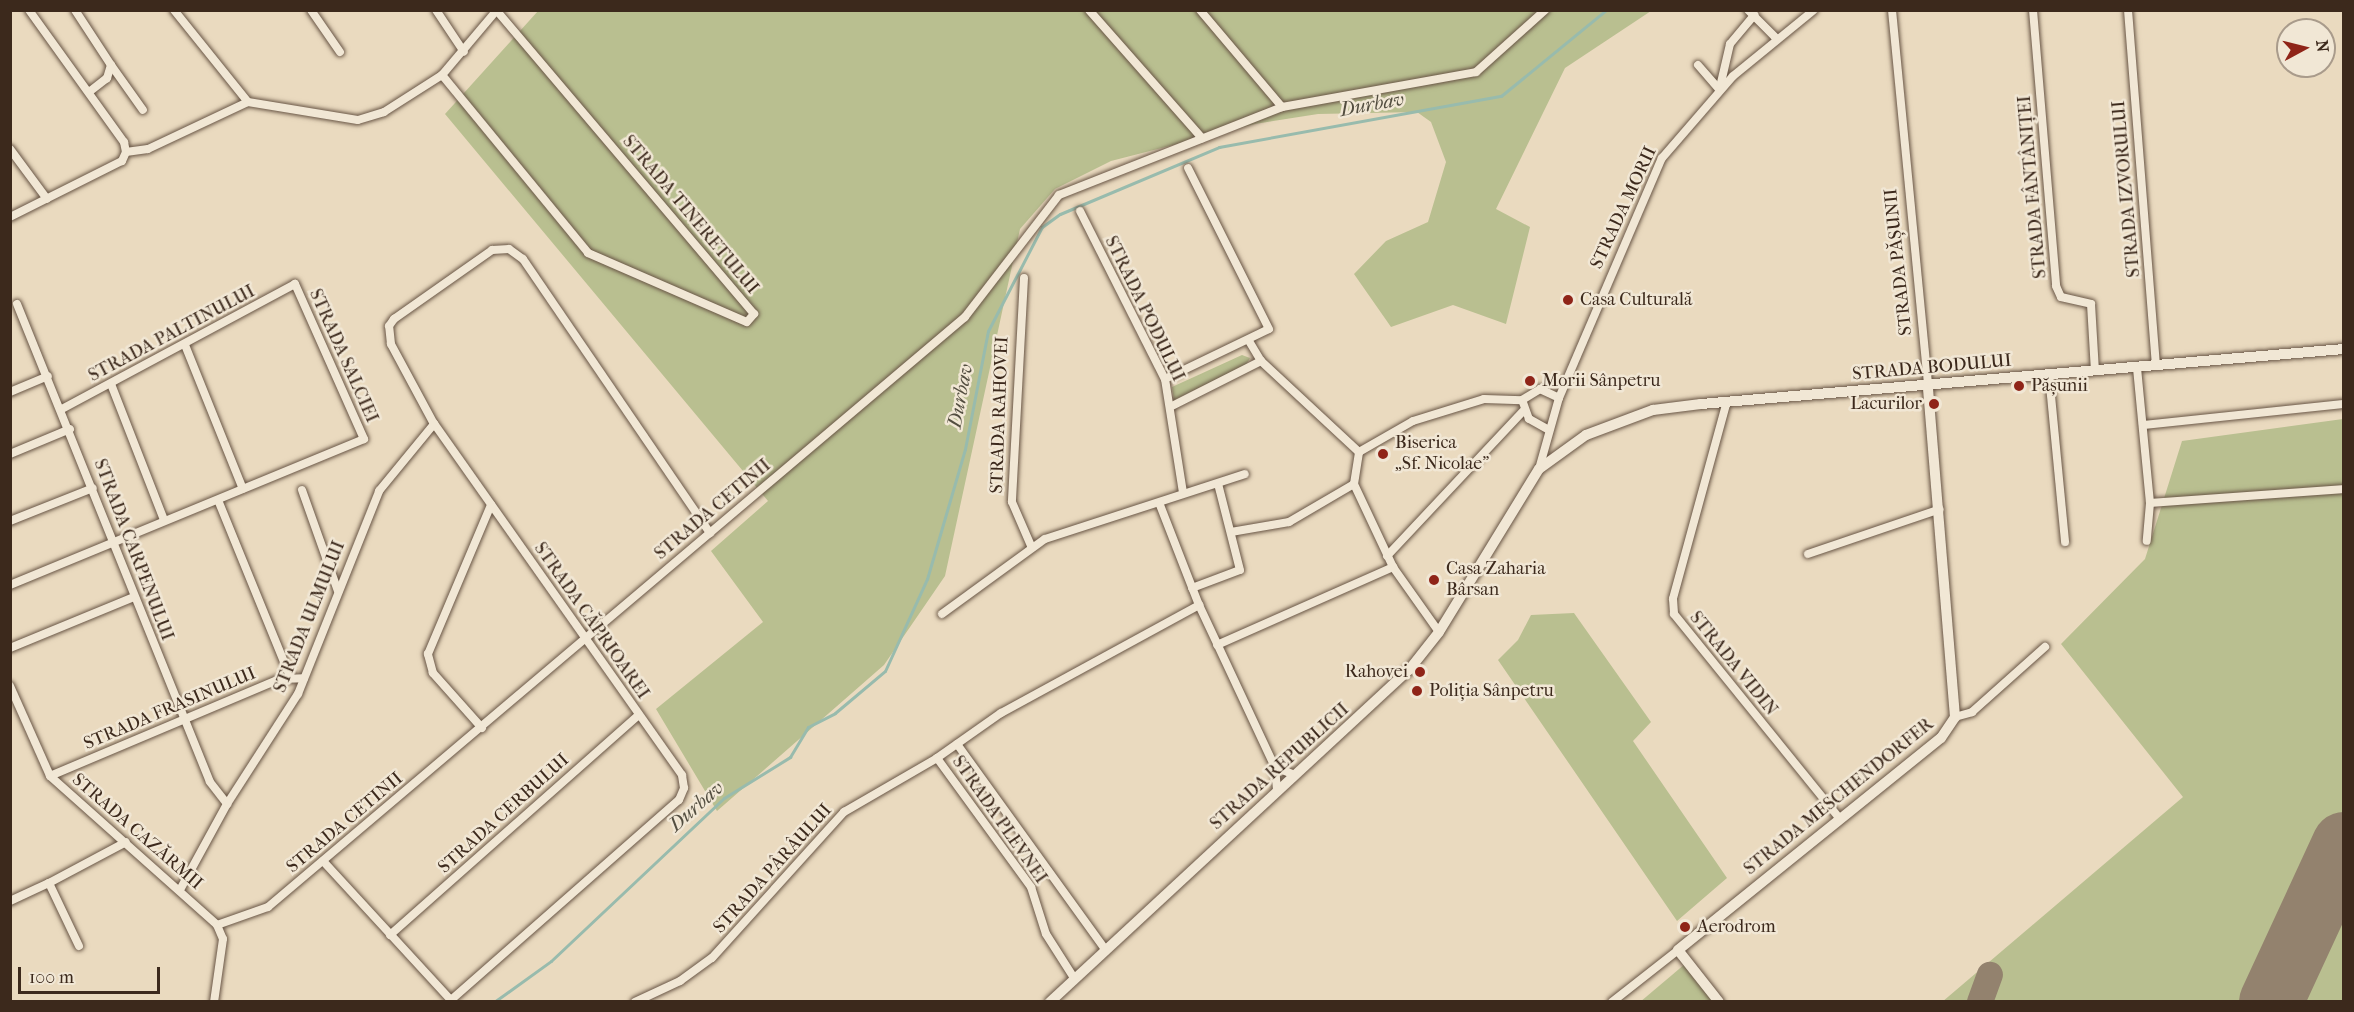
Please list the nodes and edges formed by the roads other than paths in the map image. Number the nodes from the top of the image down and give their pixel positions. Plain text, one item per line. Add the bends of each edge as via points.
1 (29, 10) edge
2 (75, 10) edge
3 (174, 10) edge
4 (311, 10) edge
5 (436, 10) edge
6 (1089, 10) edge
7 (1200, 10) edge
8 (1545, 10) edge
9 (1814, 10) edge
10 (1892, 10) edge
11 (2033, 10) edge
12 (2128, 10) edge
13 (497, 11) edge
14 (1751, 13) edge
15 (1775, 37) junction
16 (340, 52) dead end
17 (465, 52) junction
18 (111, 65) junction
19 (1698, 65) dead end
20 (442, 75) junction
21 (1719, 89) junction
22 (89, 92) junction
23 (248, 102) junction
24 (1282, 107) junction
25 (143, 110) dead end
26 (1202, 138) junction
27 (10, 149) edge
28 (126, 152) junction
29 (1188, 168) dead end
30 (38, 187) junction
31 (47, 199) junction
32 (34, 205) junction
33 (1080, 211) dead end
34 (10, 217) edge
35 (1024, 278) dead end
36 (295, 284) joint
37 (17, 304) dead end
38 (1250, 341) junction
39 (185, 345) junction
40 (2343, 349) edge
41 (1260, 361) junction
42 (2156, 366) junction
43 (2137, 368) junction
44 (2095, 371) junction
45 (2049, 375) junction
46 (48, 376) junction
47 (1165, 380) junction
48 (111, 384) junction
49 (1928, 386) junction
50 (10, 392) edge
51 (1559, 398) junction
52 (1522, 400) junction
53 (1727, 401) junction
54 (2343, 404) edge
55 (1172, 406) junction
56 (62, 409) junction
57 (1523, 411) junction
58 (434, 424) junction
59 (2143, 425) junction
60 (70, 429) junction
61 (1549, 430) junction
62 (1546, 440) junction
63 (1359, 452) junction
64 (10, 454) edge
65 (1554, 454) junction
66 (1539, 469) junction
67 (1245, 474) dead end
68 (1218, 484) junction
69 (1354, 484) junction
70 (93, 488) junction
71 (243, 489) junction
72 (2343, 489) edge
73 (302, 490) dead end
74 (1183, 493) junction
75 (218, 500) junction
76 (2150, 503) junction
77 (491, 505) junction
78 (1160, 505) junction
79 (1940, 509) junction
80 (164, 520) junction
81 (10, 521) edge
82 (1231, 532) junction
83 (710, 533) junction
84 (2147, 541) dead end
85 (2065, 542) dead end
86 (113, 543) junction
87 (1032, 548) junction
88 (1808, 554) dead end
89 (1387, 556) junction
90 (1393, 567) junction
91 (10, 585) edge
92 (1192, 588) junction
93 (338, 591) junction
94 (134, 597) junction
95 (1199, 605) junction
96 (942, 614) dead end
97 (1439, 632) junction
98 (585, 637) junction
99 (1217, 645) junction
100 (2045, 647) dead end
101 (10, 648) edge
102 (291, 676) junction
103 (304, 678) junction
104 (10, 687) edge
105 (639, 715) junction
106 (1955, 717) junction
107 (184, 719) junction
108 (482, 728) junction
109 (957, 744) junction
110 (937, 758) junction
111 (1275, 767) junction
112 (1295, 775) junction
113 (50, 776) junction
114 (1277, 791) junction
115 (227, 804) junction
116 (1840, 819) junction
117 (126, 842) junction
118 (323, 861) junction
119 (49, 883) junction
120 (181, 888) junction
121 (10, 901) edge
122 (218, 925) junction
123 (390, 935) junction
124 (80, 946) dead end
125 (1105, 949) junction
126 (1678, 950) junction
127 (1074, 978) junction
128 (214, 1002) edge
129 (635, 1002) edge
130 (1050, 1002) edge
131 (1612, 1002) edge
132 (1719, 1002) edge

1 - 22 street
2 - 18 street
3 - 23 street
4 - 16 street
5 - 17 street
6 - 26 street
7 - 24 street
8 - 24 street, STRADA CETINII via 1469,75
9 - 15 street, STRADA MORII
10 - 49 street, STRADA PĂȘUNII
11 - 44 street, STRADA FÂNTÂNIȚEI via 2056,286 2061,297 2091,304
12 - 42 street, STRADA IZVORULUI
13 - 17 street
13 - 20 street, STRADA TINERETULUI via 754,314 747,322 588,253
14 - 15 street
14 - 21 street via 1730,44
15 - 21 street, STRADA MORII
17 - 20 street
18 - 22 street via 107,78
18 - 25 street
19 - 21 street
20 - 23 street via 384,112 358,120
21 - 51 street, STRADA MORII via 1656,168
22 - 28 street via 124,142
23 - 28 street via 148,149
24 - 26 street, STRADA CETINII
26 - 83 street, STRADA CETINII via 1059,195 965,317
27 - 30 street
28 - 31 street via 122,161
29 - 38 street via 1269,323 1268,331
30 - 31 street
30 - 32 street
31 - 32 street
32 - 34 street
33 - 47 street, STRADA PODULUI
35 - 87 street, STRADA RAHOVEI via 1011,502
36 - 39 street, STRADA PALTINULUI
36 - 71 street, STRADA SALCIEI via 364,440
37 - 46 street, STRADA CARPENULUI
38 - 41 street
38 - 47 street
39 - 48 street, STRADA PALTINULUI
39 - 71 street
40 - 42 main road, STRADA BODULUI
41 - 55 street
41 - 63 street
42 - 43 main road, STRADA BODULUI
43 - 44 main road, STRADA BODULUI
43 - 59 street
44 - 45 main road, STRADA BODULUI
45 - 49 main road, STRADA BODULUI
45 - 85 street
46 - 50 street
46 - 56 street, STRADA CARPENULUI
47 - 55 street, STRADA PODULUI
48 - 56 street, STRADA PALTINULUI
48 - 80 street
49 - 53 main road, STRADA BODULUI
49 - 79 main road, STRADA PĂȘUNII
51 - 52 street via 1540,389
51 - 61 street, STRADA MORII
52 - 57 street
52 - 63 street via 1484,399 1413,421
53 - 65 main road, STRADA BODULUI via 1628,417
53 - 116 street, STRADA VIDIN via 1673,600 1674,614
54 - 59 street
55 - 74 street, STRADA PODULUI
56 - 60 street, STRADA CARPENULUI
57 - 61 street
57 - 89 street
58 - 77 street, STRADA CĂPRIOAREI
58 - 83 street, STRADA CĂPRIOAREI via 391,344 389,326 492,250 509,249 524,259
58 - 93 street, STRADA ULMULUI via 379,491
59 - 76 street
60 - 64 street
60 - 70 street, STRADA CARPENULUI
61 - 62 street, STRADA MORII
62 - 65 street
62 - 66 street, STRADA MORII
63 - 69 street
65 - 66 main road, STRADA BODULUI
66 - 97 main road, STRADA REPUBLICII
67 - 68 street
68 - 74 street
68 - 82 street
69 - 82 street via 1289,522
69 - 89 street
70 - 81 street
70 - 86 street, STRADA CARPENULUI
71 - 75 street
72 - 76 street
73 - 93 street
74 - 78 street
75 - 80 street
75 - 102 street
76 - 84 street
77 - 98 street, STRADA CĂPRIOAREI
77 - 108 street via 428,664
78 - 87 street via 1086,523
78 - 92 street
79 - 88 street
79 - 106 main road, STRADA PĂȘUNII
80 - 86 street
82 - 92 street via 1240,570
83 - 98 street, STRADA CETINII
86 - 91 street
86 - 94 street, STRADA CARPENULUI
87 - 96 street
89 - 90 street
90 - 97 street
90 - 99 street
92 - 95 street
93 - 103 street, STRADA ULMULUI
94 - 101 street
94 - 107 street, STRADA CARPENULUI
95 - 99 street
95 - 109 street, STRADA PLEVNEI via 1000,713
97 - 112 main road, STRADA REPUBLICII via 1393,687
98 - 105 street, STRADA CĂPRIOAREI
98 - 108 street, STRADA CETINII
99 - 111 street
100 - 106 street, STRADA MESCHENDORFER via 1972,712
102 - 103 street
102 - 107 street, STRADA FRASINULUI
103 - 115 street, STRADA ULMULUI
104 - 113 street, STRADA CAZĂRMII
105 - 123 street, STRADA CERBULUI
105 - 123 street, STRADA CĂPRIOAREI via 682,775 680,800 451,1000
106 - 116 main road, STRADA MESCHENDORFER via 1941,738
107 - 113 street, STRADA FRASINULUI
107 - 115 street, STRADA CARPENULUI via 216,793
108 - 118 street, STRADA CETINII
109 - 110 street, STRADA PLEVNEI
109 - 125 street
110 - 127 street, STRADA PLEVNEI via 1031,887 1046,934
110 - 129 street, STRADA PÂRÂULUI via 844,812 712,958 680,981
111 - 112 street
111 - 114 street
112 - 114 main road, STRADA REPUBLICII
113 - 117 street, STRADA CAZĂRMII
114 - 125 main road, STRADA REPUBLICII
115 - 120 street, STRADA ULMULUI
116 - 126 main road, STRADA MESCHENDORFER
117 - 119 street
117 - 120 street, STRADA CAZĂRMII
118 - 122 street, STRADA CETINII via 268,907
118 - 123 street
119 - 121 street
119 - 124 street
120 - 122 street, STRADA CAZĂRMII
122 - 128 street via 223,939
125 - 127 main road, STRADA REPUBLICII
126 - 131 street, STRADA MESCHENDORFER
126 - 132 main road
127 - 130 main road, STRADA REPUBLICII

